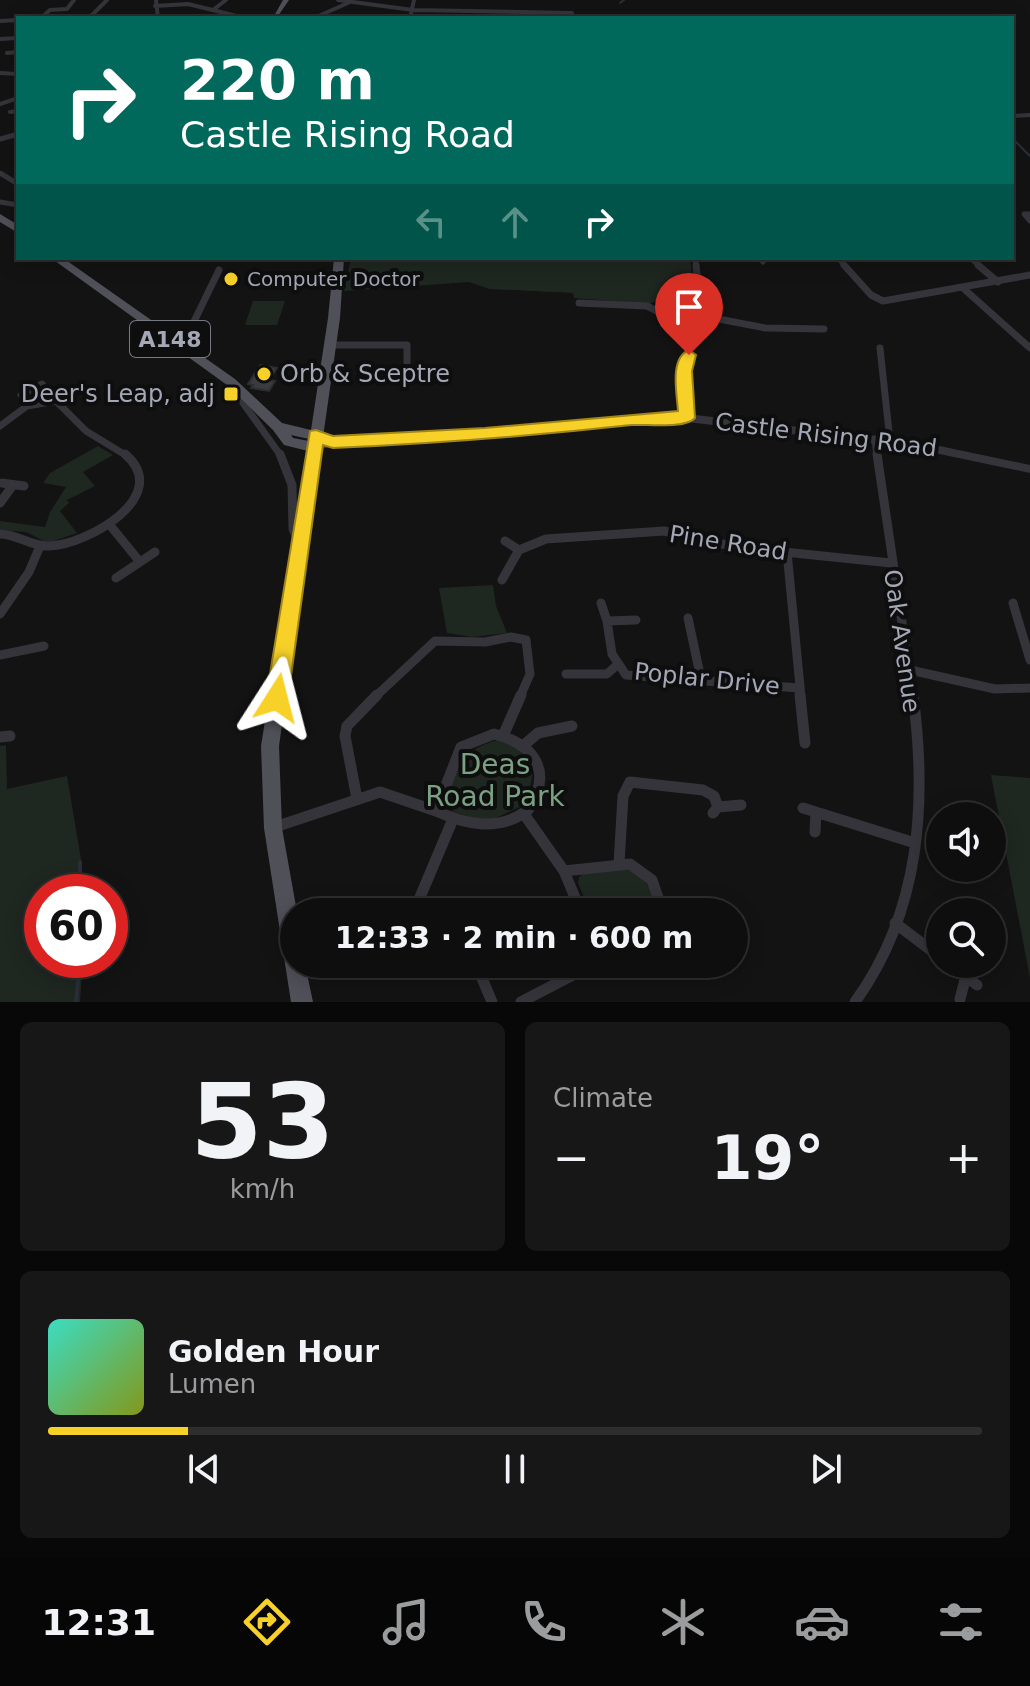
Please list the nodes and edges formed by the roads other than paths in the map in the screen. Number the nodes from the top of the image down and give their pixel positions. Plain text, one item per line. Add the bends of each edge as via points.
1 (74, 0) edge
2 (107, 0) edge
3 (226, 0) edge
4 (278, 0) edge
5 (286, 0) edge
6 (338, 0) edge
7 (414, 0) edge
8 (156, 3) edge
9 (348, 3) junction
10 (75, 8) dead end
11 (67, 9) junction
12 (244, 9) dead end
13 (213, 10) junction
14 (413, 10) junction
15 (472, 10) junction
16 (222, 12) junction
17 (572, 13) dead end
18 (235, 15) junction
19 (43, 16) edge
20 (91, 16) edge
21 (215, 16) edge
22 (239, 16) edge
23 (276, 16) edge
24 (319, 16) edge
25 (411, 16) edge
26 (474, 16) edge
27 (16, 52) edge
28 (7, 53) dead end
29 (16, 111) edge
30 (10, 112) dead end
31 (0, 173) edge
32 (16, 181) edge
33 (1, 203) edge
34 (15, 204) edge
35 (1016, 214) dead end
36 (1027, 214) edge
37 (1030, 221) edge
38 (59, 260) edge
39 (339, 260) edge
40 (695, 260) edge
41 (840, 260) edge
42 (972, 260) edge
43 (219, 270) dead end
44 (1029, 277) edge
45 (998, 282) junction
46 (963, 288) junction
47 (579, 303) dead end
48 (697, 317) junction
49 (824, 329) dead end
50 (176, 344) junction
51 (328, 345) junction
52 (880, 348) dead end
53 (1030, 348) edge
54 (407, 363) dead end
55 (243, 394) junction
56 (21, 395) dead end
57 (44, 401) junction
58 (687, 418) junction
59 (0, 426) edge
60 (875, 439) junction
61 (314, 441) junction
62 (890, 441) junction
63 (1030, 469) edge
64 (2, 483) edge
65 (13, 485) junction
66 (24, 486) dead end
67 (0, 503) edge
68 (109, 524) junction
69 (0, 534) edge
70 (505, 541) dead end
71 (299, 543) junction
72 (40, 546) junction
73 (519, 550) junction
74 (155, 552) dead end
75 (787, 552) junction
76 (140, 562) junction
77 (891, 563) junction
78 (116, 578) dead end
79 (10, 580) dead end
80 (502, 580) dead end
81 (22, 582) junction
82 (601, 603) dead end
83 (1013, 603) dead end
84 (0, 614) edge
85 (688, 618) dead end
86 (636, 620) dead end
87 (607, 621) junction
88 (44, 646) dead end
89 (0, 655) edge
90 (1030, 660) edge
91 (617, 665) junction
92 (910, 670) junction
93 (566, 674) dead end
94 (701, 679) junction
95 (799, 688) junction
96 (1030, 688) edge
97 (572, 726) dead end
98 (503, 736) junction
99 (805, 743) dead end
100 (524, 745) junction
101 (357, 799) junction
102 (741, 805) dead end
103 (803, 808) dead end
104 (436, 812) junction
105 (816, 812) junction
106 (524, 814) junction
107 (453, 819) junction
108 (273, 828) junction
109 (815, 832) dead end
110 (915, 843) junction
111 (619, 864) junction
112 (564, 871) junction
113 (284, 898) edge
114 (420, 898) edge
115 (575, 898) edge
116 (658, 898) edge
117 (895, 923) junction
118 (926, 946) edge
119 (298, 978) edge
120 (482, 978) edge
121 (567, 978) edge
122 (965, 978) edge
123 (968, 978) edge
124 (977, 985) dead end
125 (960, 999) dead end
126 (302, 1002) edge
127 (492, 1002) edge
128 (521, 1002) edge
129 (855, 1002) edge

1 - 11 street
2 - 20 street
3 - 13 street
4 - 23 main road
5 - 23 main road
6 - 9 street
7 - 14 street
8 - 13 street
9 - 14 street
9 - 24 street
10 - 11 street
11 - 19 street
12 - 18 street
13 - 16 street
14 - 15 street
14 - 25 street
15 - 17 street
15 - 26 street
16 - 18 street
16 - 21 street
18 - 22 street
27 - 28 street
29 - 30 street
31 - 32 street
33 - 34 street
35 - 36 street
36 - 37 street
38 - 50 main road, A148
39 - 51 main road
40 - 48 street
41 - 46 street via 883,301
42 - 45 street
43 - 50 street via 187,336
44 - 45 street
45 - 46 street
46 - 53 street
47 - 48 street via 647,306 667,316
48 - 49 street via 765,328
48 - 58 street via 684,371
50 - 55 main road, A148
51 - 54 street via 407,345
51 - 61 main road
52 - 62 street
55 - 61 main road, A148 via 289,442
55 - 71 street via 243,403 268,434 290,478 293,535
56 - 57 street via 46,382
57 - 59 street via 20,409
57 - 68 street via 62,404 79,425 136,465 140,479 135,497
58 - 60 street, Castle Rising Road
58 - 61 street, Castle Rising Road
60 - 62 street, Castle Rising Road
60 - 77 street, Oak Avenue
61 - 71 main road
62 - 63 street, Castle Rising Road
64 - 65 street
65 - 66 street
65 - 67 street
68 - 72 street
68 - 76 street
69 - 72 street via 22,535
70 - 73 street
71 - 108 main road via 271,736
72 - 81 street
73 - 75 street, Pine Road via 546,539 664,531
73 - 80 street
74 - 76 street
75 - 77 street, Pine Road
75 - 95 street
76 - 78 street
77 - 92 street, Oak Avenue
79 - 81 street
81 - 84 street
82 - 87 street, Poplar Drive
83 - 90 street
85 - 94 street
86 - 87 street
87 - 91 street, Poplar Drive
88 - 89 street
91 - 93 street, Poplar Drive via 607,674
91 - 94 street, Poplar Drive via 626,675
92 - 96 street via 995,689
92 - 110 street, Oak Avenue via 921,810
94 - 95 street, Poplar Drive
95 - 99 street
97 - 100 street via 538,733
98 - 100 street
98 - 101 street via 530,674 526,640 519,636 427,644 347,726
98 - 104 street via 484,736 461,747
100 - 106 street via 536,761 538,780
101 - 104 street via 393,793
101 - 108 street
102 - 111 street via 716,810 714,796 703,790 630,782 623,796
103 - 105 street
104 - 107 street
105 - 109 street
105 - 110 street
106 - 107 street via 488,828
106 - 112 street
107 - 114 street
108 - 113 main road
110 - 117 street, Oak Avenue
111 - 112 street
111 - 116 street via 630,864 652,880
112 - 115 street
117 - 118 street
117 - 129 street, Oak Avenue
119 - 126 main road
120 - 127 street
121 - 128 street
122 - 125 street
123 - 124 street

